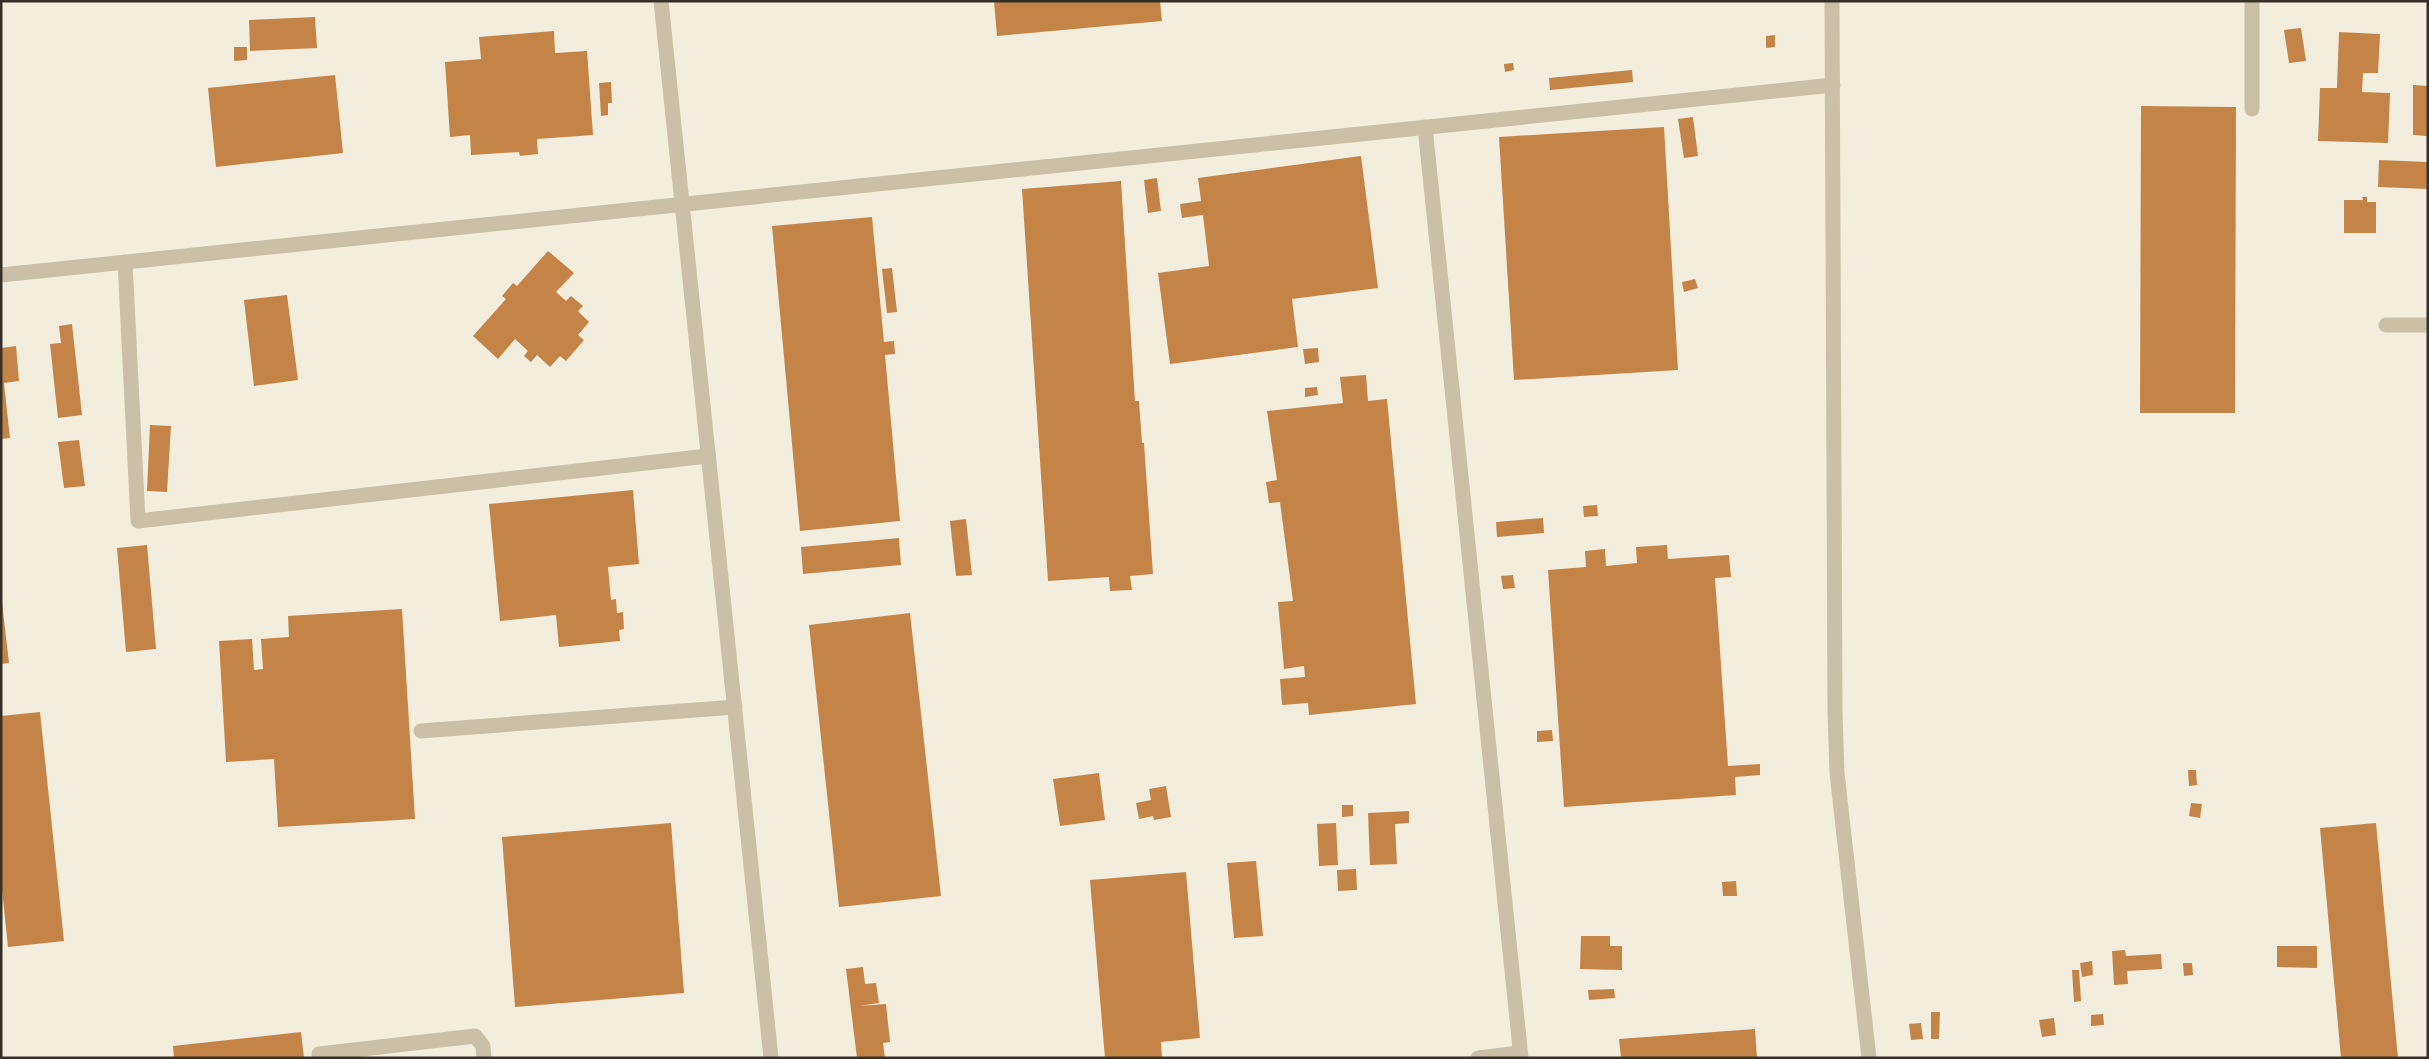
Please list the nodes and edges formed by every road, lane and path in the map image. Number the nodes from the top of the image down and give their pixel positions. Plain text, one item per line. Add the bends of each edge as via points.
1 (661, 1) edge
2 (1832, 1) edge
3 (2252, 1) edge
4 (1833, 84) junction
5 (2252, 109) dead end
6 (1425, 127) junction
7 (682, 204) junction
8 (125, 262) junction
9 (1, 275) edge
10 (2386, 325) dead end
11 (2428, 326) edge
12 (708, 456) junction
13 (735, 707) junction
14 (421, 731) dead end
15 (319, 1054) dead end
16 (1520, 1056) edge
17 (484, 1058) edge
18 (771, 1058) edge
19 (1478, 1058) edge
20 (1869, 1058) edge

1 - 7 street
2 - 4 street
3 - 5 street
4 - 6 street
4 - 20 street via 1837,773
6 - 7 street
6 - 16 street
7 - 8 street
7 - 12 street
8 - 9 street
8 - 12 street via 138,520
10 - 11 street
12 - 13 street
13 - 14 street
13 - 18 street
15 - 17 street via 475,1036 483,1046
16 - 19 street

